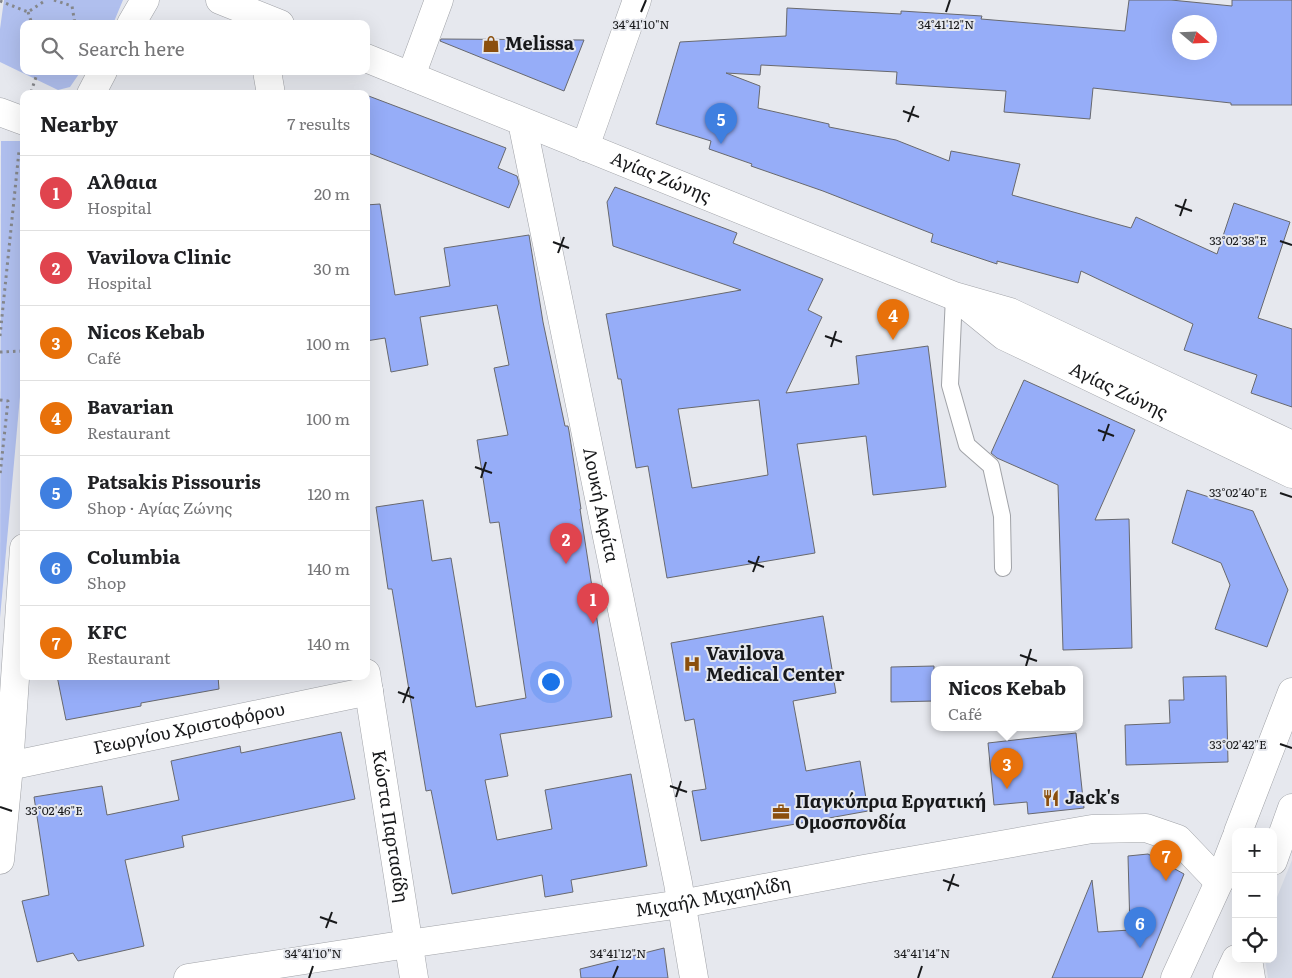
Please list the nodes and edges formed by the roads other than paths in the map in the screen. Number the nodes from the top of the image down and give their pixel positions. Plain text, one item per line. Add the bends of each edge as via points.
1 (146, 0) edge
2 (220, 0) edge
3 (439, 0) edge
4 (637, 0) edge
5 (134, 20) edge
6 (264, 20) edge
7 (370, 60) edge
8 (101, 75) edge
9 (268, 75) edge
10 (411, 76) junction
11 (93, 90) edge
12 (270, 90) edge
13 (0, 112) edge
14 (522, 122) junction
15 (20, 131) edge
16 (585, 147) junction
17 (954, 296) junction
18 (1292, 445) edge
19 (1292, 474) edge
20 (1003, 568) dead end
21 (20, 606) edge
22 (368, 682) edge
23 (1292, 692) edge
24 (9, 766) junction
25 (1292, 808) edge
26 (1240, 828) edge
27 (1, 846) edge
28 (1232, 848) edge
29 (1277, 850) edge
30 (1219, 882) junction
31 (681, 904) junction
32 (408, 944) junction
33 (1234, 963) edge
34 (1249, 963) edge
35 (188, 978) edge
36 (414, 978) edge
37 (694, 978) edge
38 (1175, 978) edge
39 (1227, 978) edge
40 (1251, 978) edge

1 - 5 street
2 - 6 street
3 - 10 street
4 - 16 street
7 - 10 street, Αγίας Ζώνης
8 - 11 street
9 - 12 street
10 - 14 street, Αγίας Ζώνης
13 - 15 street
14 - 16 street, Αγίας Ζώνης
14 - 31 street, Λουκή Ακρίτα
16 - 17 street, Αγίας Ζώνης
17 - 18 street, Αγίας Ζώνης via 1010,312
17 - 19 street, Αγίας Ζώνης via 1004,336
17 - 20 lane via 950,385 966,445 991,466 1002,516
21 - 24 street
22 - 24 street, Γεωργίου Χριστοφόρου
22 - 32 street, Κώστα Παρτασίδη
23 - 26 street
24 - 27 street
25 - 29 street
28 - 30 street
30 - 31 street, Μιχαήλ Μιχαηλίδη via 1178,839 1146,828 1092,829
30 - 38 street
31 - 32 street, Μιχαήλ Μιχαηλίδη
31 - 37 street, Λουκή Ακρίτα
32 - 35 street, Μιχαήλ Μιχαηλίδη
32 - 36 street, Κώστα Παρτασίδη
33 - 39 street
34 - 40 street

